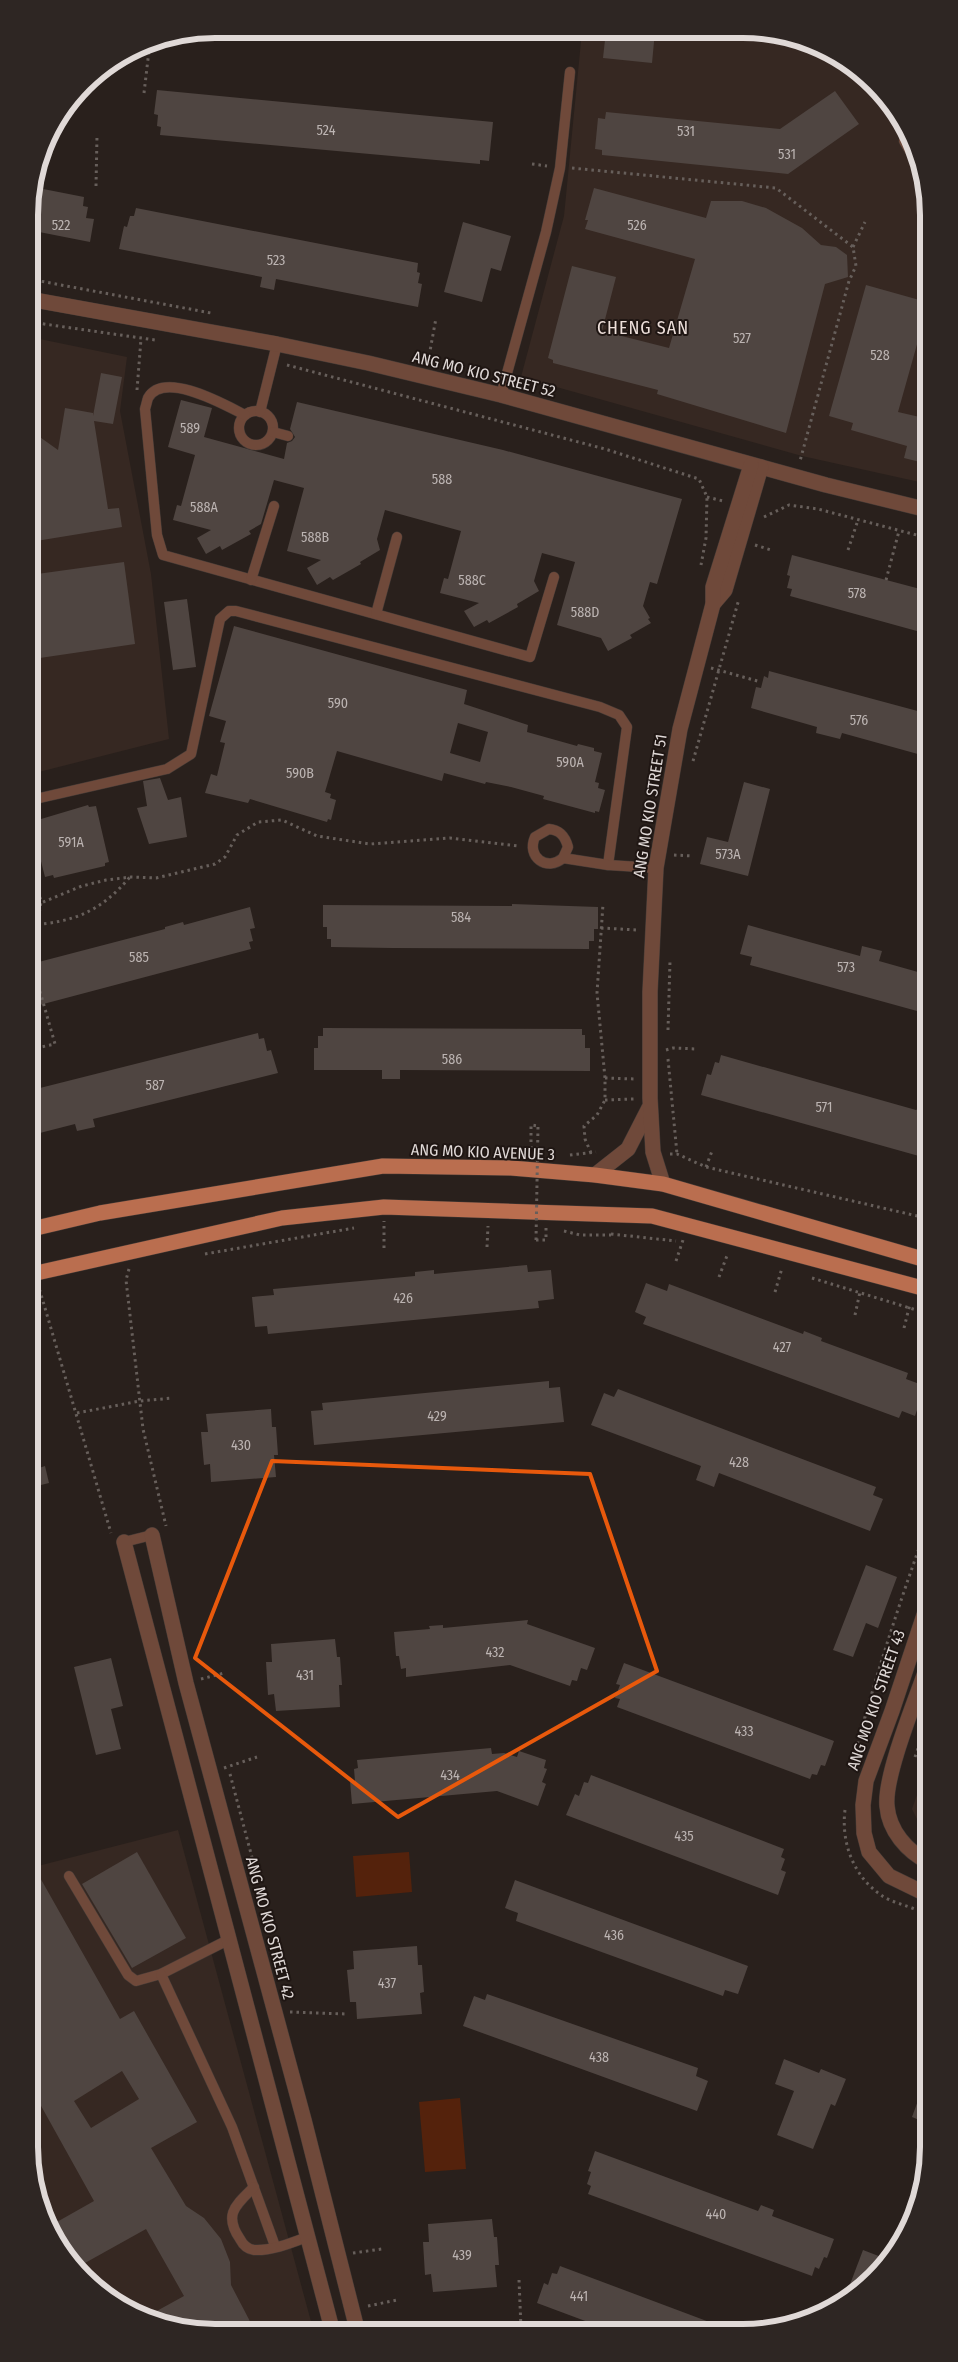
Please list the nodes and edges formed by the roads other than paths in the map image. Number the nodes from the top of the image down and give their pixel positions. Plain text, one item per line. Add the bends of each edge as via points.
1 (570, 72) dead end
2 (38, 299) edge
3 (277, 344) junction
4 (501, 395) junction
5 (260, 412) junction
6 (245, 416) junction
7 (273, 432) junction
8 (288, 436) dead end
9 (756, 466) junction
10 (274, 506) dead end
11 (920, 508) edge
12 (397, 537) dead end
13 (554, 576) dead end
14 (252, 580) junction
15 (376, 614) junction
16 (38, 798) edge
17 (563, 858) junction
18 (608, 865) junction
19 (656, 868) junction
20 (650, 1107) junction
21 (595, 1175) junction
22 (663, 1184) junction
23 (38, 1228) edge
24 (920, 1258) edge
25 (38, 1273) edge
26 (920, 1287) edge
27 (152, 1535) joint
28 (117, 1538) joint
29 (920, 1628) edge
30 (920, 1688) edge
31 (892, 1711) junction
32 (910, 1717) junction
33 (920, 1858) edge
34 (69, 1876) dead end
35 (920, 1891) edge
36 (228, 1940) junction
37 (161, 1974) junction
38 (254, 2187) junction
39 (306, 2237) junction
40 (275, 2246) junction
41 (331, 2324) edge
42 (355, 2324) edge

1 - 4 lane via 560,168
2 - 3 street, ANG MO KIO STREET 52
3 - 4 street, ANG MO KIO STREET 52
3 - 5 lane
4 - 9 street, ANG MO KIO STREET 52
5 - 6 lane
5 - 7 lane via 270,419
6 - 7 lane via 239,430 248,442 263,444
6 - 14 lane via 213,399 179,388 162,387 149,396 145,409 161,553
7 - 8 lane
9 - 11 street, ANG MO KIO STREET 52
9 - 19 street, ANG MO KIO STREET 51 via 713,587 713,604 680,729
10 - 14 lane
12 - 15 lane
13 - 15 lane via 530,657
14 - 15 lane
16 - 18 lane via 167,769 191,754 220,619 229,611 236,611 600,707 619,715 627,727
17 - 17 lane via 547,864 536,858 532,848 538,833 548,829 563,835 568,847
17 - 18 lane
18 - 19 lane
19 - 20 street, ANG MO KIO STREET 51 via 650,992
20 - 21 street, ANG MO KIO STREET 51 via 628,1149
20 - 22 street, ANG MO KIO STREET 51 via 653,1152
21 - 22 main road, ANG MO KIO AVENUE 3
21 - 23 main road, ANG MO KIO AVENUE 3 via 511,1168 383,1166 100,1213
22 - 24 main road, ANG MO KIO AVENUE 3
25 - 26 main road via 282,1218 384,1207 652,1216
27 - 28 lane
27 - 42 street, ANG MO KIO STREET 42 via 186,1683 302,2111
28 - 36 street
29 - 31 street, ANG MO KIO STREET 43
30 - 32 street
31 - 32 lane
31 - 35 street, ANG MO KIO STREET 43 via 866,1780 864,1832 869,1852 889,1876
32 - 33 street via 888,1785 887,1806 895,1833
34 - 37 lane via 128,1975 136,1981
36 - 37 lane
36 - 39 street
37 - 38 lane via 232,2127
38 - 40 lane
38 - 40 lane via 235,2206 232,2224 246,2247 253,2250
39 - 40 lane
39 - 41 street

